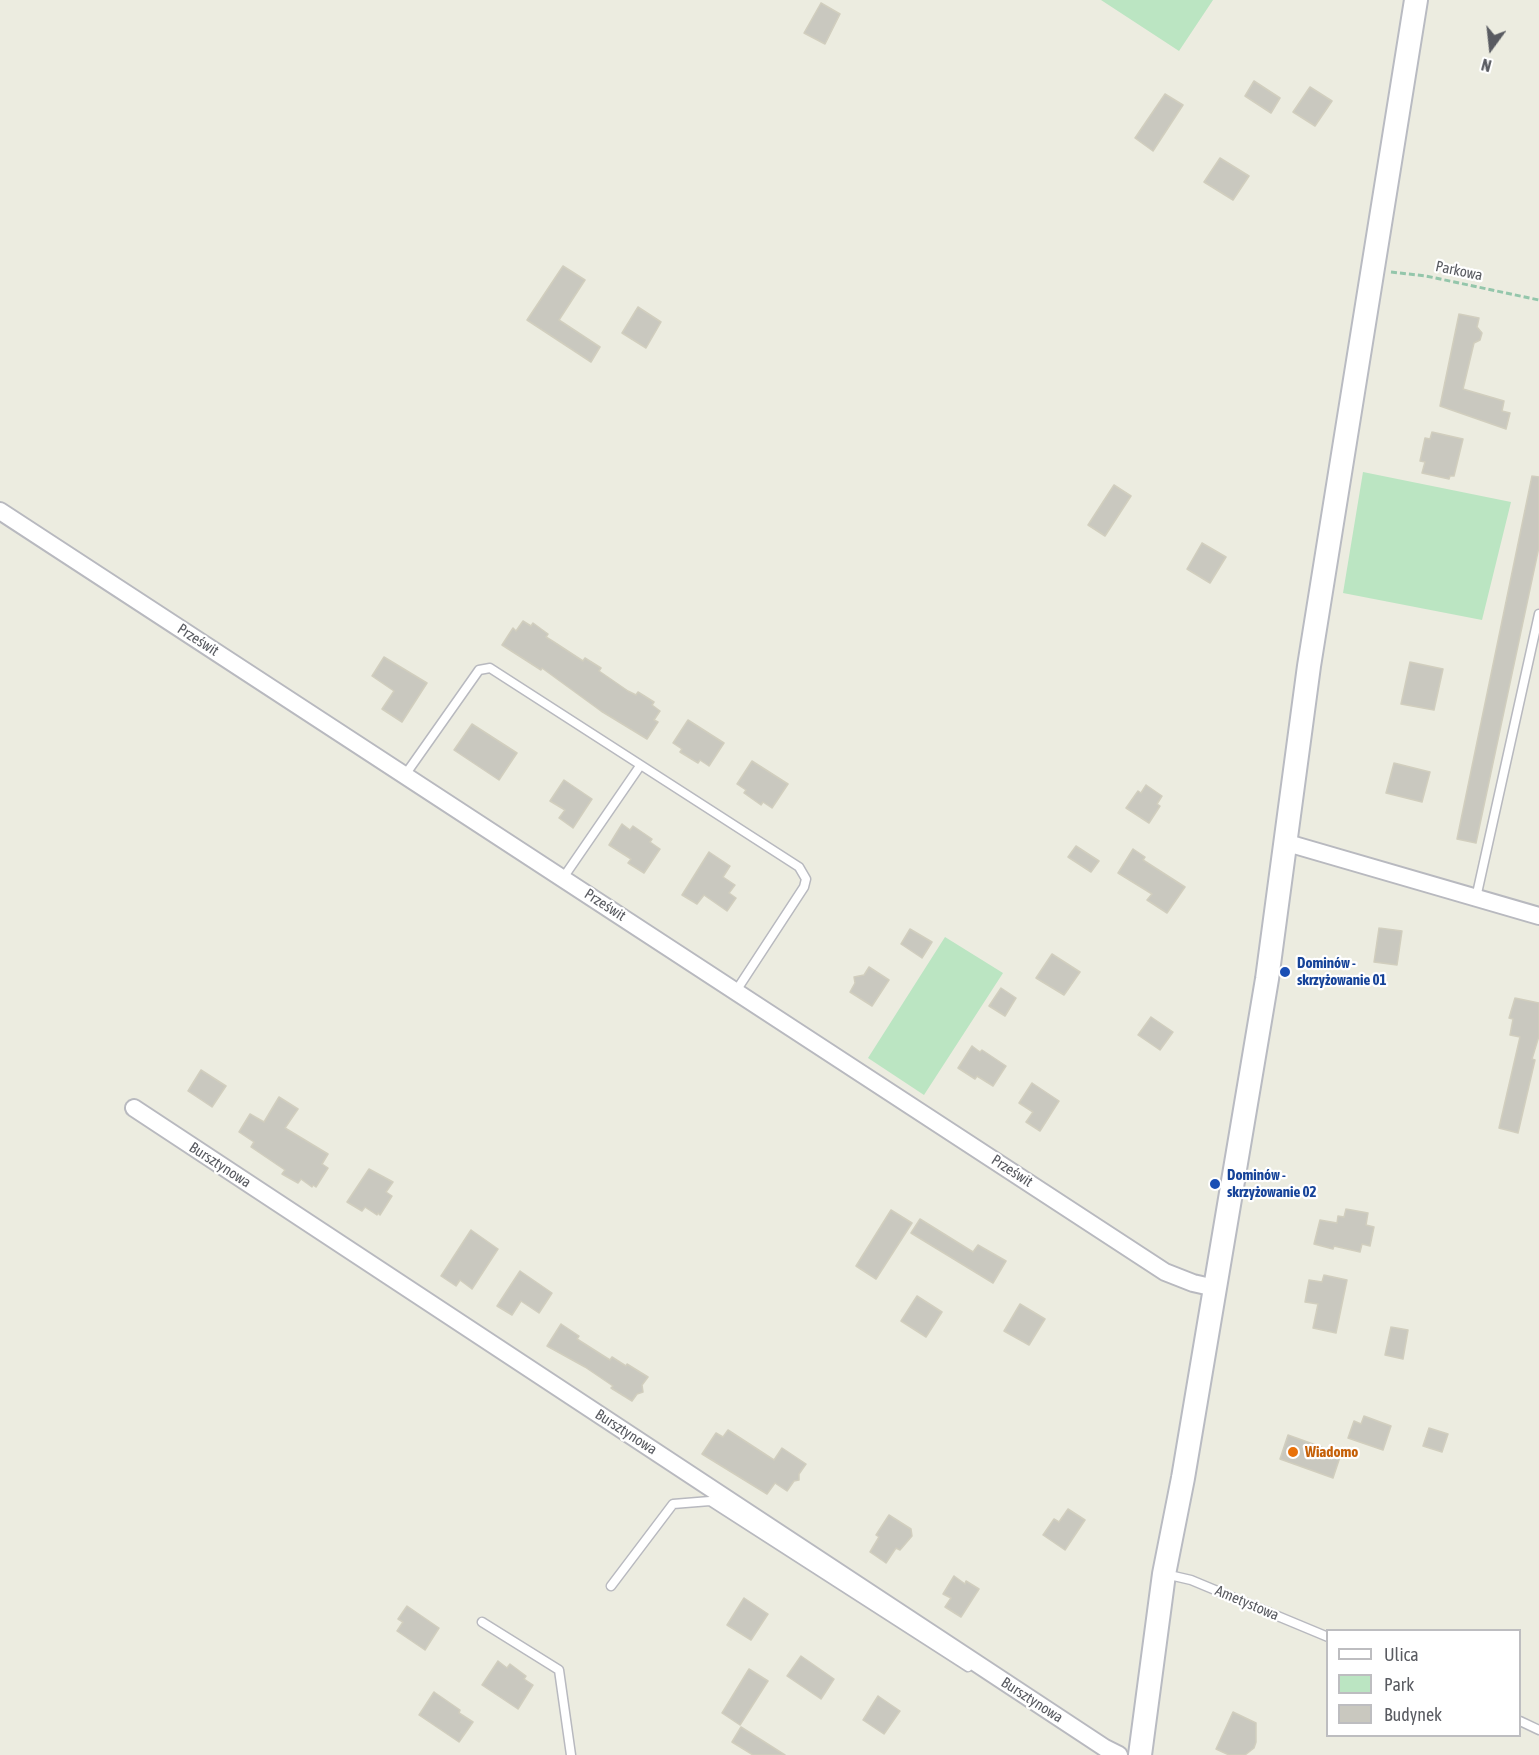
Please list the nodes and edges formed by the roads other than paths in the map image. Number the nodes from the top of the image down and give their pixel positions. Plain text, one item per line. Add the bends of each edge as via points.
1 (1416, 0) edge
2 (0, 511) edge
3 (1539, 614) edge
4 (640, 766) junction
5 (405, 775) junction
6 (1284, 842) junction
7 (563, 878) junction
8 (1476, 898) junction
9 (1539, 916) edge
10 (736, 991) junction
11 (134, 1108) dead end
12 (1215, 1288) junction
13 (1164, 1574) junction
14 (611, 1586) dead end
15 (482, 1622) dead end
16 (1326, 1636) edge
17 (1521, 1721) edge
18 (1539, 1730) edge
19 (571, 1755) edge
20 (1106, 1755) edge
21 (1119, 1755) edge
22 (1140, 1755) edge

1 - 6 street
2 - 5 street, Prześwit
3 - 8 lane
4 - 5 lane via 483,667
4 - 7 lane
4 - 10 lane via 804,872 804,887
5 - 7 street, Prześwit
6 - 8 street
6 - 12 street via 1267,979
7 - 10 street, Prześwit
8 - 9 street
10 - 12 street, Prześwit via 1165,1272
11 - 21 street, Bursztynowa
12 - 13 street
13 - 16 lane, Ametystowa via 1191,1580
13 - 22 street
14 - 20 lane via 674,1504 710,1501
15 - 19 lane via 559,1670
17 - 18 lane

